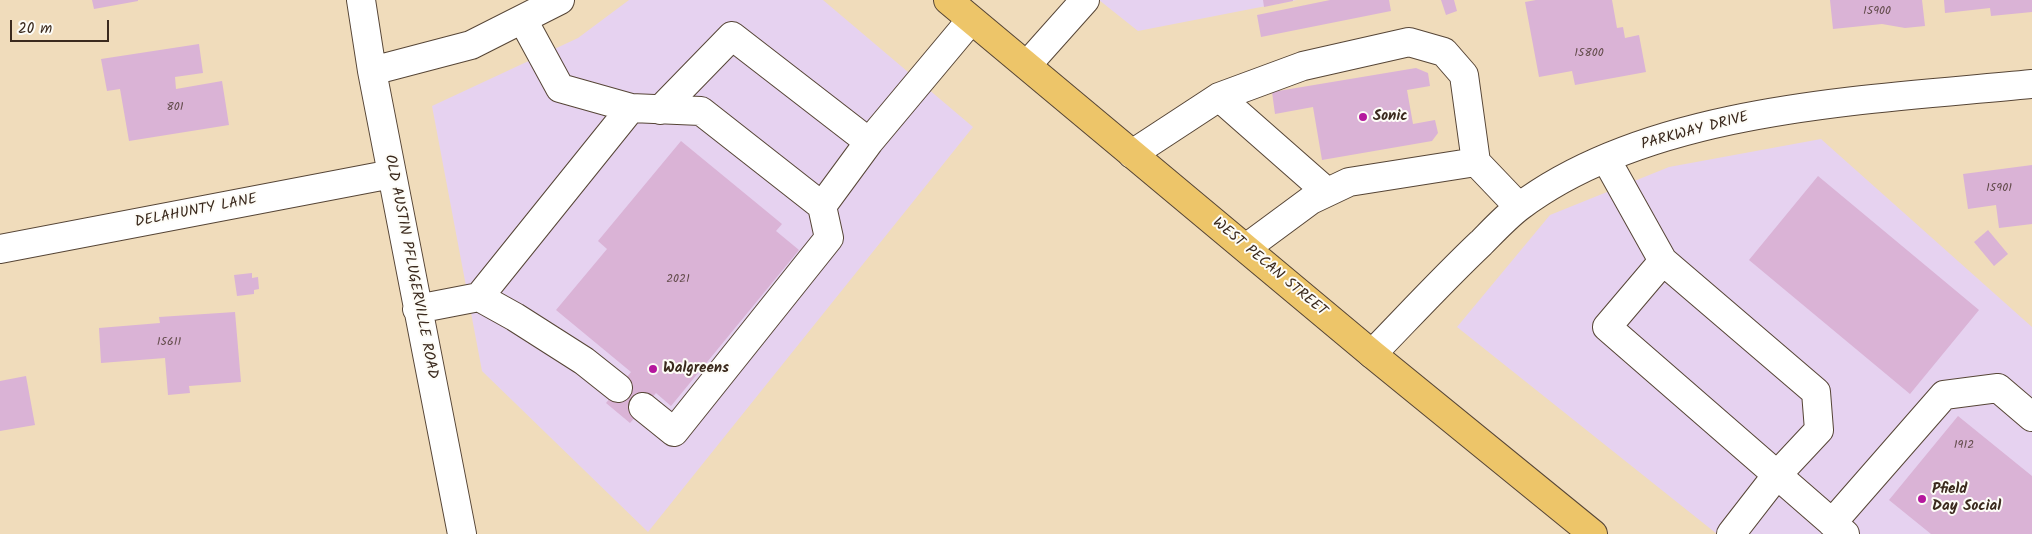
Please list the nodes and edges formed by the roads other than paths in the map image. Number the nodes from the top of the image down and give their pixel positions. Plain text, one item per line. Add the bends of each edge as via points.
1 (361, 0) edge
2 (560, 0) edge
3 (948, 0) edge
4 (1085, 0) edge
5 (523, 20) junction
6 (971, 20) junction
7 (1027, 65) junction
8 (372, 71) junction
9 (2032, 84) edge
10 (1219, 97) junction
11 (631, 108) junction
12 (660, 110) junction
13 (869, 142) junction
14 (1132, 154) junction
15 (1606, 159) junction
16 (1476, 162) junction
17 (392, 174) junction
18 (1327, 192) junction
19 (822, 206) junction
20 (1519, 207) junction
21 (1246, 248) junction
22 (0, 249) edge
23 (1663, 261) junction
24 (479, 297) junction
25 (417, 309) junction
26 (1372, 354) junction
27 (618, 388) dead end
28 (643, 407) dead end
29 (2032, 417) edge
30 (1776, 476) junction
31 (1838, 529) edge
32 (462, 534) edge
33 (1593, 534) edge
34 (1731, 534) edge

1 - 8 street, OLD AUSTIN PFLUGERVILLE ROAD
2 - 5 street
3 - 6 main road, WEST PECAN STREET
4 - 7 street
5 - 8 street via 471,45
5 - 11 street via 560,88
6 - 7 main road, WEST PECAN STREET
6 - 13 street
7 - 14 main road, WEST PECAN STREET
8 - 17 street, OLD AUSTIN PFLUGERVILLE ROAD
9 - 15 street, PARKWAY DRIVE via 1868,100 1739,118 1661,138
10 - 14 street
10 - 16 street via 1303,66 1409,42 1444,52 1464,76
10 - 18 street
11 - 12 street
11 - 24 street
12 - 13 street via 732,36
12 - 19 street via 701,111
13 - 19 street
14 - 21 main road, WEST PECAN STREET
15 - 20 street, PARKWAY DRIVE via 1563,179
15 - 23 street
16 - 18 street via 1348,182
16 - 20 street
17 - 22 street, DELAHUNTY LANE
17 - 25 street, OLD AUSTIN PFLUGERVILLE ROAD
18 - 21 street via 1311,200
19 - 28 street via 829,238 674,432
20 - 26 street, PARKWAY DRIVE
21 - 26 main road, WEST PECAN STREET
23 - 30 street via 1816,392 1819,430
23 - 30 street via 1607,328
24 - 25 street
24 - 27 street via 584,361
25 - 32 street, OLD AUSTIN PFLUGERVILLE ROAD
26 - 33 main road, WEST PECAN STREET
29 - 31 street via 1998,388 1944,395
30 - 31 street
30 - 34 street

